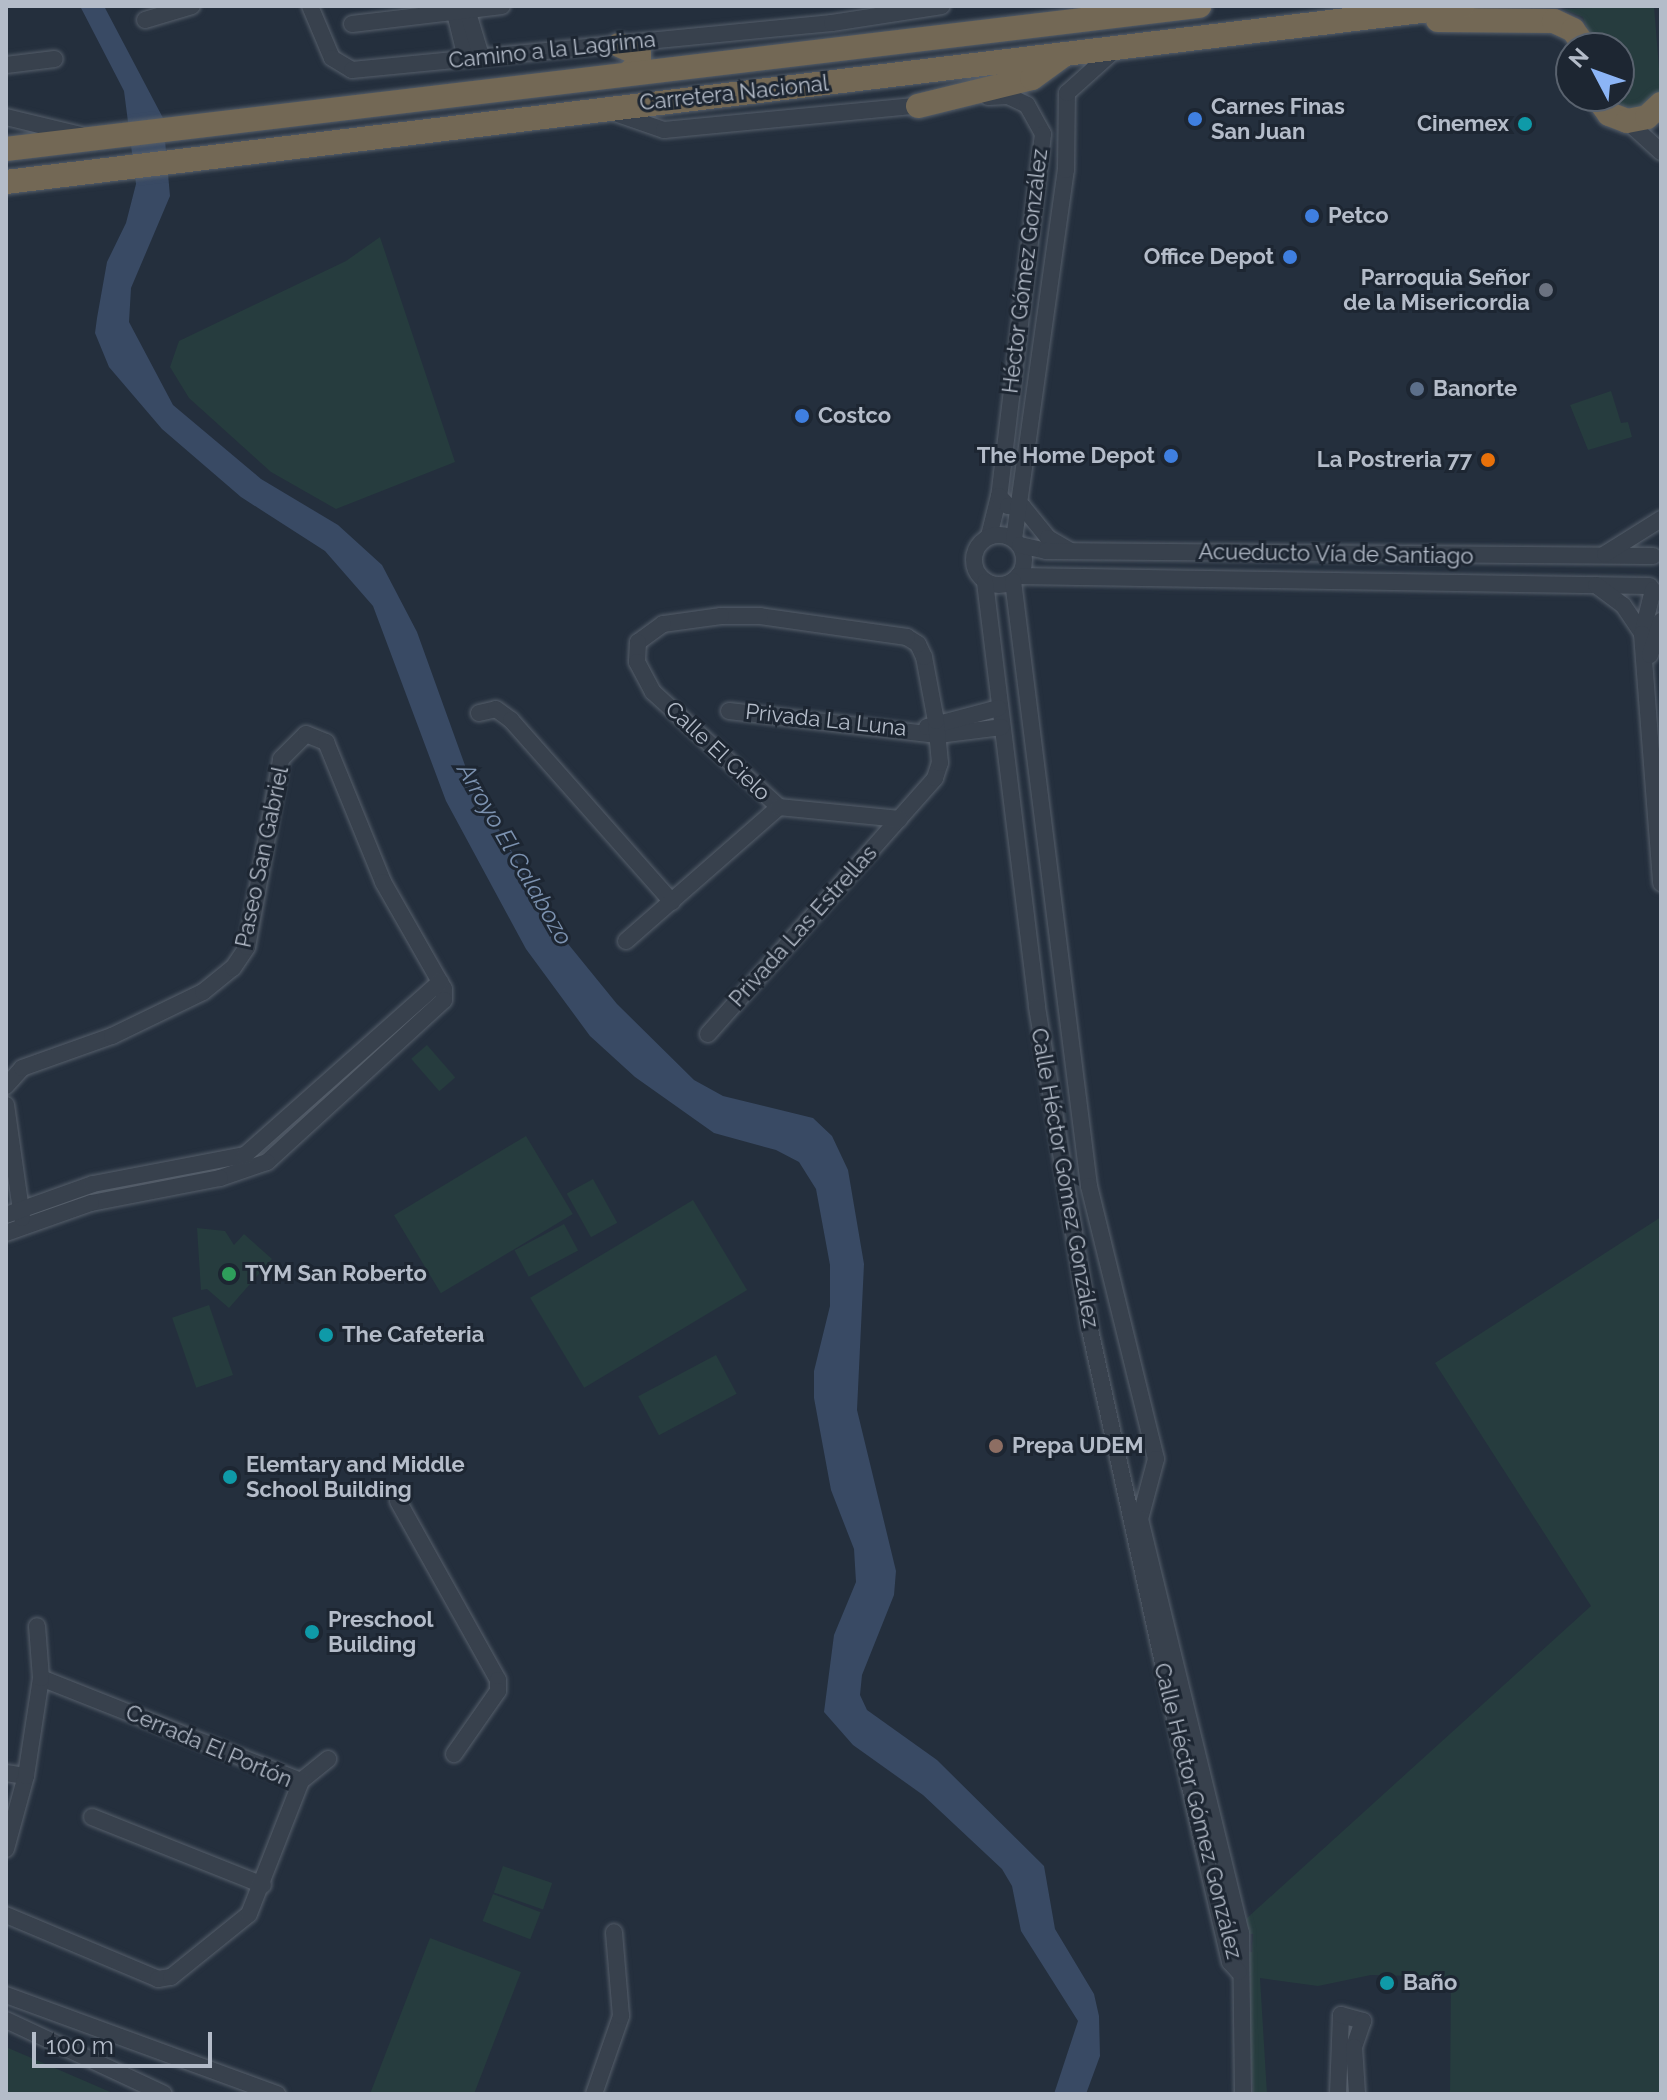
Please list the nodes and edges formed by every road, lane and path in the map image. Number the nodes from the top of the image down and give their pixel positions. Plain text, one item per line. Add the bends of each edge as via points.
1 (192, 6) edge
2 (310, 6) edge
3 (502, 6) edge
4 (942, 6) edge
5 (1199, 6) edge
6 (1462, 6) edge
7 (921, 7) edge
8 (462, 9) edge
9 (372, 13) edge
10 (1380, 14) junction
11 (145, 20) dead end
12 (352, 24) dead end
13 (1574, 32) edge
14 (619, 45) junction
15 (1115, 50) junction
16 (1062, 56) junction
17 (474, 57) junction
18 (55, 59) dead end
19 (6, 65) edge
20 (631, 71) junction
21 (1661, 104) edge
22 (918, 106) junction
23 (604, 109) junction
24 (1608, 112) edge
25 (6, 117) edge
26 (1627, 121) junction
27 (104, 137) junction
28 (6, 149) edge
29 (1661, 152) edge
30 (6, 182) edge
31 (999, 496) junction
32 (1023, 507) junction
33 (1661, 519) edge
34 (989, 536) junction
35 (1017, 542) junction
36 (1071, 551) junction
37 (1659, 551) edge
38 (1596, 557) junction
39 (1016, 578) junction
40 (985, 582) junction
41 (1596, 585) junction
42 (1655, 590) edge
43 (1661, 621) edge
44 (1642, 634) junction
45 (1648, 672) junction
46 (999, 708) junction
47 (729, 711) dead end
48 (479, 713) dead end
49 (963, 723) junction
50 (1002, 727) junction
51 (932, 729) junction
52 (779, 807) junction
53 (899, 819) junction
54 (1661, 883) edge
55 (1049, 897) junction
56 (672, 902) junction
57 (1026, 902) junction
58 (626, 941) dead end
59 (708, 1034) dead end
60 (6, 1081) edge
61 (6, 1105) edge
62 (15, 1208) edge
63 (6, 1233) edge
64 (1151, 1447) junction
65 (1125, 1474) junction
66 (398, 1501) dead end
67 (1135, 1520) junction
68 (37, 1626) dead end
69 (41, 1678) junction
70 (454, 1754) dead end
71 (328, 1759) dead end
72 (6, 1773) edge
73 (26, 1776) junction
74 (301, 1781) junction
75 (14, 1794) edge
76 (92, 1817) dead end
77 (6, 1849) edge
78 (263, 1885) junction
79 (6, 1915) edge
80 (614, 1932) dead end
81 (6, 1995) edge
82 (6, 2020) edge
83 (164, 2094) edge
84 (277, 2094) edge
85 (594, 2094) edge
86 (1243, 2094) edge
87 (1338, 2094) edge
88 (1357, 2094) edge

1 - 11 street
2 - 17 street, Camino a la Lagrima via 326,49 345,69
3 - 8 street
4 - 7 street, Camino a la Lagrima
5 - 20 highway, Carretera Nacional
6 - 10 highway, Carretera Nacional
7 - 14 street, Camino a la Lagrima via 832,23
8 - 9 street
8 - 17 street
9 - 12 street
10 - 13 highway via 1554,21
10 - 15 highway, Carretera Nacional
14 - 17 street, Camino a la Lagrima
14 - 20 highway via 639,54 639,64
15 - 16 highway, Carretera Nacional
15 - 32 street, Héctor Gómez González via 1073,82 1066,101 1066,170
16 - 22 highway via 1032,78
16 - 23 highway, Carretera Nacional
18 - 19 street
20 - 27 highway, Carretera Nacional
21 - 26 highway via 1647,117
22 - 23 street, Héctor Gómez González via 664,130
22 - 31 street, Héctor Gómez González via 1008,96 1034,113 1043,134
23 - 30 highway, Carretera Nacional
24 - 26 highway
25 - 27 street
26 - 29 street
27 - 28 highway, Carretera Nacional
31 - 32 street via 1008,506
31 - 34 street, Héctor Gómez González
32 - 35 street, Héctor Gómez González
32 - 36 street via 1048,538
33 - 38 street via 1617,550
34 - 35 street
34 - 40 street via 973,555
35 - 36 street, Acueducto Vía de Santiago
35 - 39 street via 1024,561
36 - 38 street, Acueducto Vía de Santiago
37 - 38 street, Acueducto Vía de Santiago
37 - 42 street
39 - 40 street
39 - 41 street, Acueducto Vía de Santiago
39 - 55 street, Calle Héctor Gómez González
40 - 46 street, Calle Héctor Gómez González
41 - 42 street, Acueducto Vía de Santiago
41 - 44 street via 1633,616
42 - 44 street
43 - 45 street via 1651,643
44 - 45 street
45 - 54 street
46 - 49 street
46 - 50 street, Calle Héctor Gómez González
47 - 51 street, Privada La Luna
48 - 56 street via 496,709 511,720
49 - 50 street
49 - 51 street, Privada La Luna
50 - 57 street, Calle Héctor Gómez González
51 - 52 street, Calle El Cielo via 924,657 907,637 760,616 721,616 654,627 635,651 653,692
51 - 53 street, Calle El Cielo via 939,771
52 - 53 street, Calle El Cielo
52 - 56 street
53 - 59 street, Privada Las Estrellas
55 - 57 street
55 - 64 street, Calle Héctor Gómez González via 1089,1186
56 - 58 street
57 - 65 street, Calle Héctor Gómez González via 1066,1202
60 - 62 street, Paseo San Gabriel via 22,1068 138,1024 203,992 233,968 247,947 276,772 288,747 306,734 326,742 383,882 440,982 263,1155 221,1161 136,1186 61,1193
61 - 62 street
62 - 63 street, Paseo San Gabriel
64 - 65 street via 1148,1468
64 - 67 street, Calle Héctor Gómez González via 1157,1467
65 - 67 street, Calle Héctor Gómez González
66 - 70 street via 498,1680 498,1691
67 - 86 street, Calle Héctor Gómez González via 1216,1862 1230,1962 1239,1972
68 - 69 street
69 - 73 street
69 - 74 street, Cerrada El Portón
71 - 74 street
72 - 73 street
73 - 75 street
74 - 78 street, Cerrada El Portón
75 - 77 street
76 - 78 street
78 - 79 street, Cerrada El Portón via 240,1926 165,1979
80 - 85 street via 621,2016
81 - 84 street
82 - 83 street
87 - 88 street via 1341,2015 1363,2021 1354,2047

